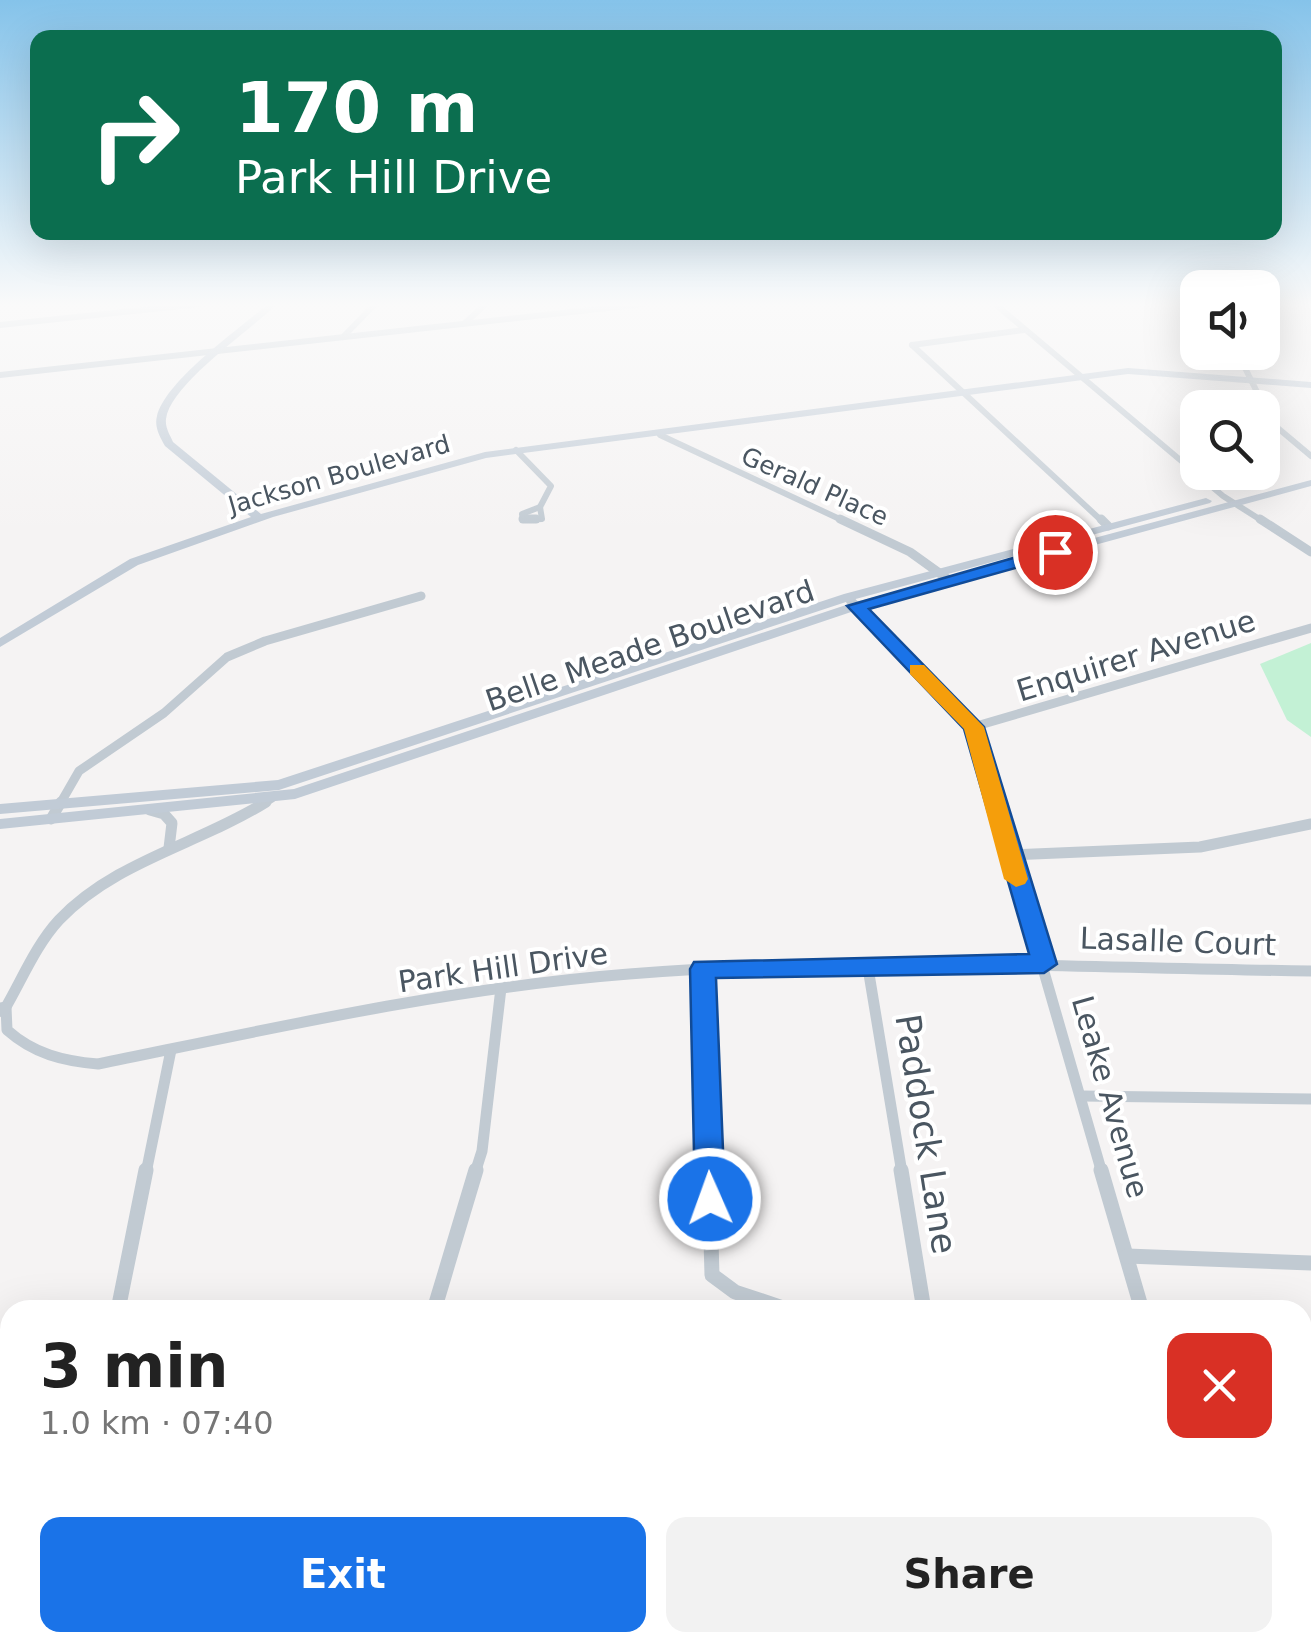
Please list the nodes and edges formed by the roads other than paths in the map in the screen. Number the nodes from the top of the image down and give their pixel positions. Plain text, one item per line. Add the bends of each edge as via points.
1 (189, 381) edge
2 (950, 381) edge
3 (1044, 381) edge
4 (1085, 381) edge
5 (1249, 381) edge
6 (1262, 381) edge
7 (1311, 385) edge
8 (963, 393) junction
9 (660, 435) junction
10 (516, 450) junction
11 (1311, 456) edge
12 (1311, 473) edge
13 (1311, 483) edge
14 (1229, 500) junction
15 (540, 507) dead end
16 (258, 518) junction
17 (1108, 526) junction
18 (1120, 534) junction
19 (1311, 552) edge
20 (943, 576) junction
21 (421, 596) dead end
22 (852, 602) junction
23 (1311, 628) edge
24 (0, 643) edge
25 (974, 727) junction
26 (272, 792) junction
27 (152, 804) junction
28 (0, 810) edge
29 (54, 812) junction
30 (0, 824) edge
31 (1311, 824) edge
32 (169, 848) junction
33 (1009, 855) junction
34 (1044, 964) junction
35 (868, 968) junction
36 (703, 969) junction
37 (1311, 971) edge
38 (501, 988) junction
39 (2, 1010) edge
40 (170, 1050) junction
41 (1082, 1096) junction
42 (1311, 1098) edge
43 (1127, 1256) junction
44 (1311, 1262) edge
45 (120, 1300) edge
46 (437, 1300) edge
47 (759, 1300) edge
48 (922, 1300) edge
49 (1139, 1300) edge

1 - 16 street via 172,397 162,431
2 - 8 street
3 - 8 street, Jackson Boulevard
4 - 14 street
5 - 11 street via 1273,424
6 - 7 street, Jackson Boulevard
8 - 9 street, Jackson Boulevard
8 - 17 street
9 - 10 street, Jackson Boulevard
9 - 20 street, Gerald Place via 879,537
10 - 15 street via 551,486
10 - 16 street, Jackson Boulevard
12 - 14 street, Belle Meade Boulevard
13 - 14 street, Belle Meade Boulevard
14 - 17 street, Belle Meade Boulevard
14 - 18 street, Belle Meade Boulevard
14 - 19 street
16 - 24 street, Jackson Boulevard via 134,562
17 - 18 street
17 - 20 street, Belle Meade Boulevard
18 - 20 street, Belle Meade Boulevard
20 - 22 street, Belle Meade Boulevard
21 - 29 street via 227,657 164,713 90,762
22 - 25 street, Leake Avenue
22 - 26 street, Belle Meade Boulevard via 648,668 409,758
23 - 25 street, Enquirer Avenue
25 - 33 street, Leake Avenue
26 - 27 street, Belle Meade Boulevard
26 - 32 street via 246,816
27 - 29 street, Belle Meade Boulevard
27 - 32 street via 174,830
28 - 29 street, Belle Meade Boulevard
29 - 30 street, Belle Meade Boulevard
31 - 33 street via 1199,847
32 - 39 street via 61,918
33 - 34 street, Leake Avenue
34 - 35 street, Park Hill Drive
34 - 37 street, Lasalle Court
34 - 41 street, Leake Avenue
35 - 36 street, Park Hill Drive
35 - 48 street, Paddock Lane
36 - 38 street, Park Hill Drive
36 - 47 street via 712,1275
38 - 40 street, Park Hill Drive
38 - 46 street via 482,1151
39 - 40 street, Park Hill Drive via 7,1030 25,1048 58,1061 98,1064
40 - 45 street
41 - 42 street
41 - 43 street, Leake Avenue
43 - 44 street
43 - 49 street, Leake Avenue

